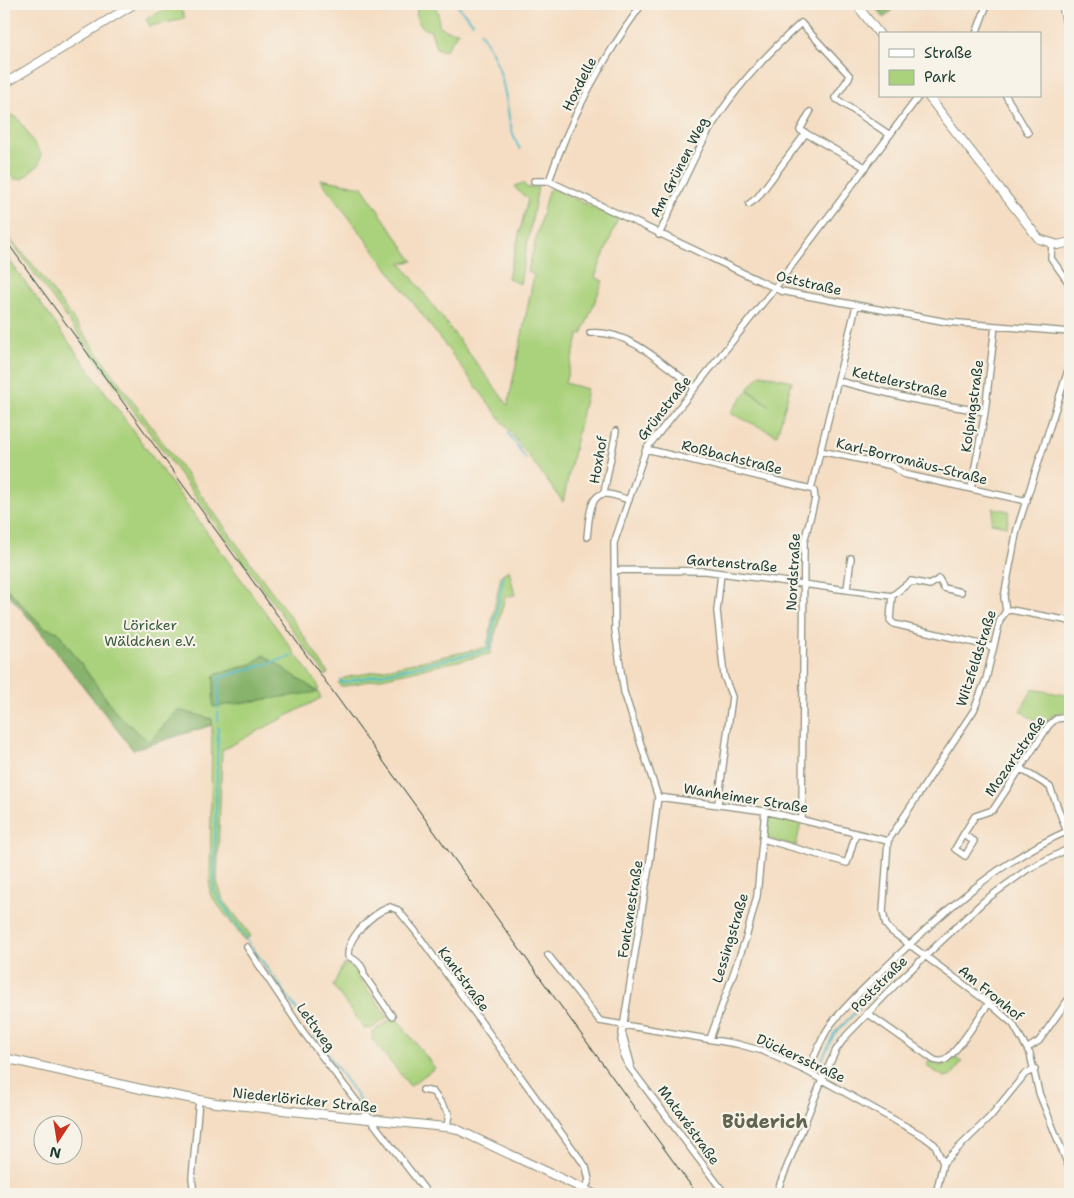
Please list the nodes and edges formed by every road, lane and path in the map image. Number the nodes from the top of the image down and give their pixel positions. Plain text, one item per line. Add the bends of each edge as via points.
1 (134, 4) edge
2 (642, 4) edge
3 (856, 4) edge
4 (987, 4) edge
5 (1062, 4) edge
6 (977, 32) edge
7 (879, 34) edge
8 (1070, 40) edge
9 (4, 84) edge
10 (918, 98) edge
11 (930, 98) edge
12 (1007, 98) edge
13 (810, 112) dead end
14 (806, 133) junction
15 (1028, 133) dead end
16 (890, 135) junction
17 (865, 167) junction
18 (534, 181) dead end
19 (549, 181) junction
20 (749, 204) dead end
21 (659, 234) junction
22 (1070, 242) edge
23 (1052, 245) junction
24 (1070, 285) edge
25 (774, 289) junction
26 (856, 306) junction
27 (995, 326) junction
28 (1070, 332) edge
29 (590, 333) dead end
30 (1070, 364) edge
31 (838, 381) junction
32 (695, 388) junction
33 (985, 412) junction
34 (616, 431) dead end
35 (646, 449) junction
36 (820, 451) junction
37 (811, 489) junction
38 (971, 489) junction
39 (604, 493) junction
40 (629, 500) junction
41 (1026, 502) junction
42 (587, 537) dead end
43 (851, 558) dead end
44 (614, 570) junction
45 (721, 573) junction
46 (804, 583) junction
47 (847, 589) junction
48 (962, 592) dead end
49 (892, 596) junction
50 (1006, 611) junction
51 (1070, 621) edge
52 (994, 647) junction
53 (1070, 717) edge
54 (1020, 768) junction
55 (658, 797) junction
56 (718, 804) junction
57 (765, 811) junction
58 (802, 818) junction
59 (1068, 831) edge
60 (856, 833) junction
61 (963, 835) dead end
62 (762, 839) junction
63 (1070, 840) edge
64 (888, 841) junction
65 (1070, 848) edge
66 (909, 945) junction
67 (247, 947) dead end
68 (548, 955) dead end
69 (925, 956) junction
70 (1070, 997) edge
71 (989, 1003) junction
72 (867, 1014) junction
73 (392, 1016) dead end
74 (624, 1025) junction
75 (710, 1039) junction
76 (1028, 1048) junction
77 (4, 1058) edge
78 (1034, 1069) junction
79 (808, 1072) junction
80 (822, 1080) junction
81 (423, 1090) dead end
82 (199, 1100) junction
83 (370, 1119) junction
84 (447, 1127) junction
85 (943, 1163) junction
86 (1070, 1170) edge
87 (585, 1190) junction
88 (194, 1194) edge
89 (428, 1194) edge
90 (594, 1194) edge
91 (725, 1194) edge
92 (776, 1194) edge
93 (936, 1194) edge

1 - 9 main road
2 - 19 street, Hoxdelle via 594,79
3 - 7 main road
4 - 6 street
5 - 8 main road
10 - 16 street, Grünstraße
11 - 23 main road via 1035,235
12 - 15 street
13 - 14 street via 800,130
14 - 17 street
14 - 20 street
16 - 17 street, Grünstraße
16 - 21 street, Am Grünen Weg via 835,98 850,76 801,23 751,72 713,125
17 - 25 street, Grünstraße
18 - 19 street, Oststraße
19 - 21 street, Oststraße
21 - 25 street, Oststraße
22 - 23 main road
23 - 24 street via 1051,258
25 - 26 street, Oststraße
25 - 32 street, Grünstraße
26 - 27 street, Oststraße via 947,322
26 - 31 street, Nordstraße
27 - 28 street, Oststraße
27 - 33 street, Kolpingstraße
29 - 32 street via 603,331 618,335
30 - 41 street, Witzfeldstraße
31 - 33 street, Kettelerstraße via 911,399
31 - 36 street, Nordstraße
32 - 35 street, Grünstraße
33 - 38 street, Kolpingstraße
34 - 39 street, Hoxhof
35 - 37 street, Roßbachstraße
35 - 40 street, Grünstraße
36 - 37 street, Nordstraße
36 - 38 street, Karl-Borromäus-Straße via 893,466 903,474
37 - 46 street, Nordstraße via 815,499 804,542
38 - 41 street, Karl-Borromäus-Straße
39 - 40 street, Hoxhof
39 - 42 street, Hoxhof via 597,496 592,505
40 - 44 street, Grünstraße via 614,543
41 - 50 street, Witzfeldstraße via 1004,597
43 - 47 street
44 - 45 street, Gartenstraße
44 - 55 street, Grünstraße via 615,630 624,692
45 - 46 street, Gartenstraße
45 - 56 street via 717,611 724,676 732,697
46 - 47 street, Gartenstraße
46 - 58 street, Nordstraße
47 - 49 street, Gartenstraße
48 - 49 street via 944,588 939,578 930,585 911,581
49 - 52 street via 890,620 894,624
50 - 51 street
50 - 52 street, Witzfeldstraße via 1000,620
52 - 64 street, Witzfeldstraße via 981,694 968,720
53 - 54 street, Mozartstraße via 1056,719 1050,725
54 - 59 street via 1050,788
54 - 61 street, Mozartstraße via 993,810 975,816
55 - 56 street, Wanheimer Straße
55 - 74 street, Fontanestraße
56 - 57 street, Wanheimer Straße
57 - 58 street, Wanheimer Straße
57 - 62 street, Lessingstraße
58 - 60 street, Wanheimer Straße
59 - 63 street
59 - 66 street, Poststraße via 1024,853 975,886
60 - 62 street via 847,863
60 - 64 street, Wanheimer Straße
62 - 75 street, Lessingstraße via 757,896 749,930
64 - 66 street via 884,919 891,931
65 - 69 street, Poststraße via 1028,869 988,898
66 - 69 street
66 - 79 street, Poststraße via 841,1013 816,1051
67 - 83 street, Lettweg via 304,1034
68 - 74 street via 600,1021
69 - 71 street, Am Fronhof
69 - 72 street, Poststraße
70 - 76 street via 1039,1041
71 - 72 street via 954,1051 939,1061
71 - 76 street, Am Fronhof via 1013,1024
72 - 80 street, Poststraße via 840,1043
73 - 87 street, Kantstraße via 356,960 348,956 352,937 390,907 398,910 416,932 586,1166 590,1180
74 - 75 street, Dückersstraße
74 - 91 street, Mataréstraße via 621,1040 624,1057
75 - 79 street, Dückersstraße via 763,1051
76 - 78 street, Am Fronhof
77 - 82 main road, Niederlöricker Straße
78 - 85 street via 1025,1074 990,1117
78 - 86 street, Am Fronhof via 1039,1093
79 - 80 street, Dückersstraße
80 - 85 street, Dückersstraße via 923,1136 935,1145
80 - 92 street, Poststraße
81 - 84 street via 433,1092 448,1112
82 - 83 main road, Niederlöricker Straße via 275,1111
82 - 88 street via 192,1178
83 - 84 main road, Niederlöricker Straße
83 - 89 street, Lettweg
84 - 87 main road, Niederlöricker Straße via 470,1134
85 - 93 street
87 - 90 main road, Niederlöricker Straße

